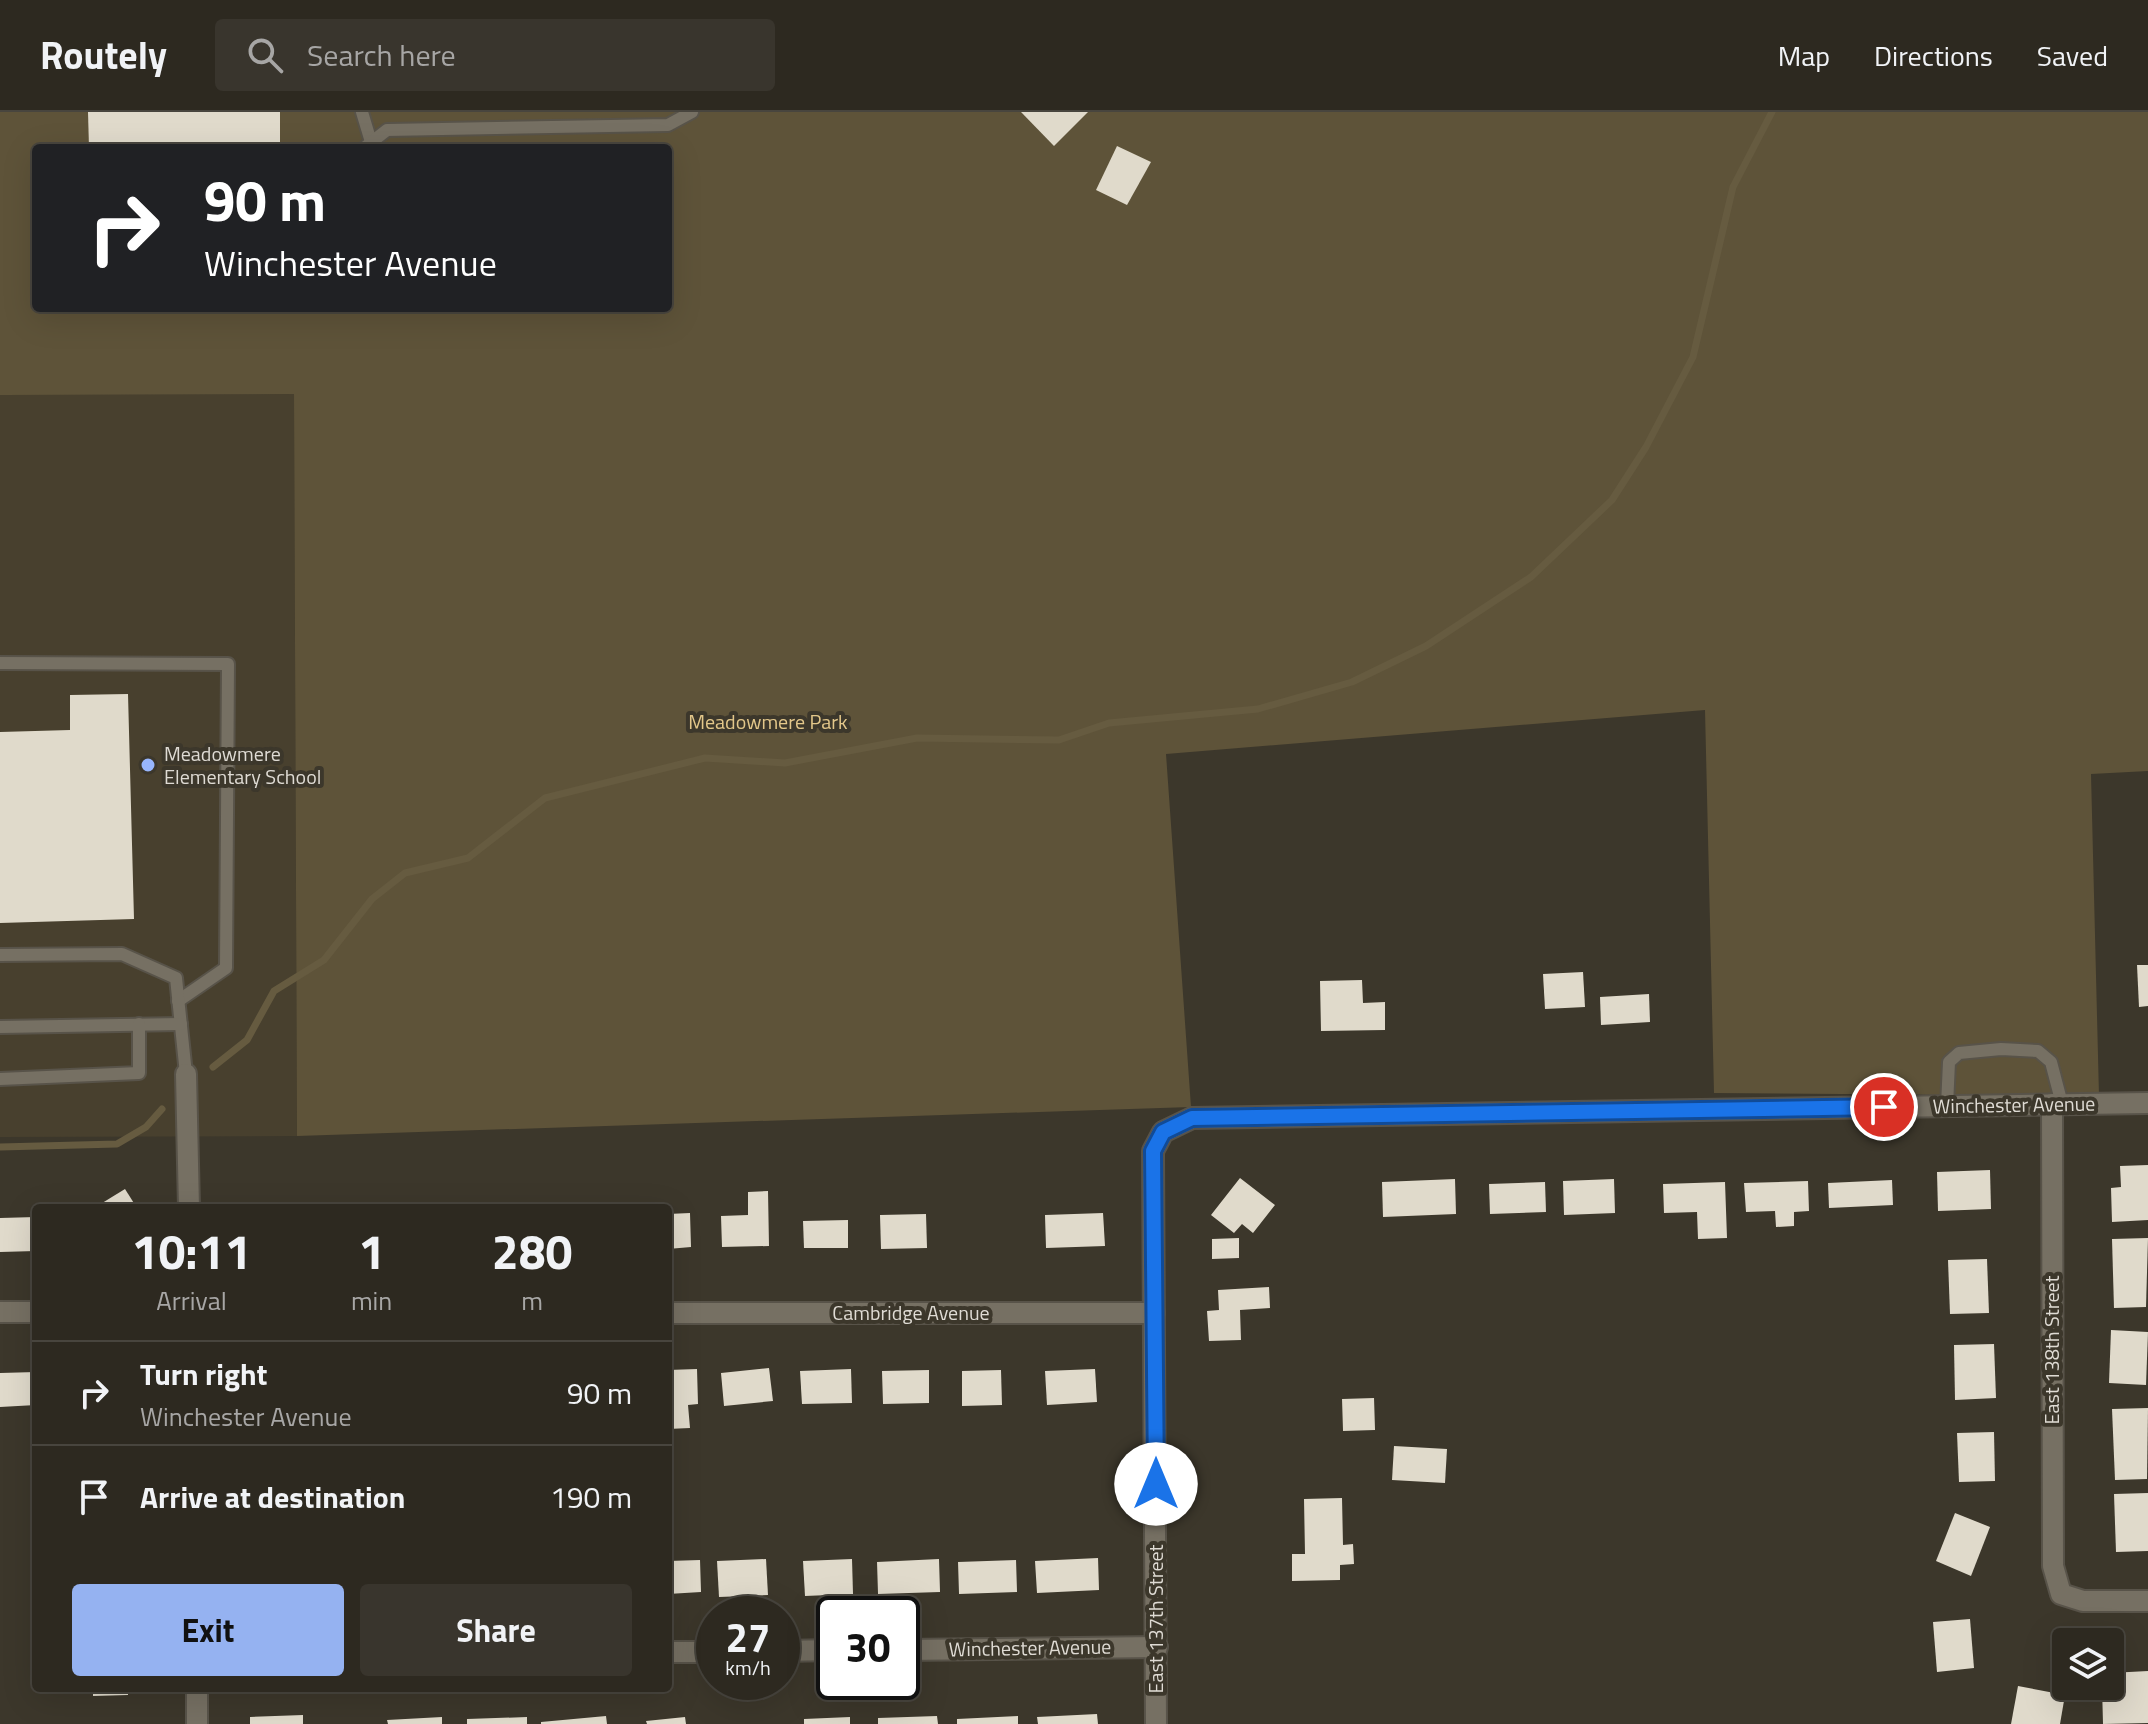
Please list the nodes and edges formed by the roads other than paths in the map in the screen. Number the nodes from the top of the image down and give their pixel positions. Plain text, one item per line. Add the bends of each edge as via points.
1 (362, 112) edge
2 (692, 112) edge
3 (368, 144) edge
4 (369, 144) edge
5 (0, 663) edge
6 (0, 955) edge
7 (178, 1001) junction
8 (139, 1024) junction
9 (181, 1024) junction
10 (0, 1027) edge
11 (186, 1074) joint
12 (0, 1079) edge
13 (2148, 1103) edge
14 (2057, 1104) junction
15 (1947, 1106) junction
16 (1163, 1132) joint
17 (189, 1204) edge
18 (0, 1312) edge
19 (32, 1312) edge
20 (672, 1313) edge
21 (1154, 1313) junction
22 (2148, 1601) edge
23 (1157, 1647) junction
24 (920, 1650) edge
25 (672, 1652) edge
26 (696, 1652) edge
27 (197, 1692) edge
28 (197, 1724) edge
29 (1156, 1724) edge

1 - 3 lane
2 - 4 lane via 668,125 387,130
5 - 7 lane via 228,664 226,968
6 - 7 lane via 122,954 176,978
7 - 9 lane
8 - 9 lane
8 - 10 lane
8 - 12 lane via 139,1073
9 - 11 lane
11 - 17 street
13 - 14 street, Winchester Avenue
14 - 15 street, Winchester Avenue
14 - 15 lane via 2051,1062 2038,1051 2001,1049 1959,1053 1949,1062
14 - 22 street, East 138th Street via 2053,1566 2061,1594 2083,1601
15 - 16 street, Winchester Avenue via 1192,1118
16 - 21 street, East 137th Street via 1153,1151
18 - 19 street
20 - 21 street, Cambridge Avenue
21 - 23 street, East 137th Street
23 - 24 street, Winchester Avenue
23 - 29 street, East 137th Street
25 - 26 street
27 - 28 street

